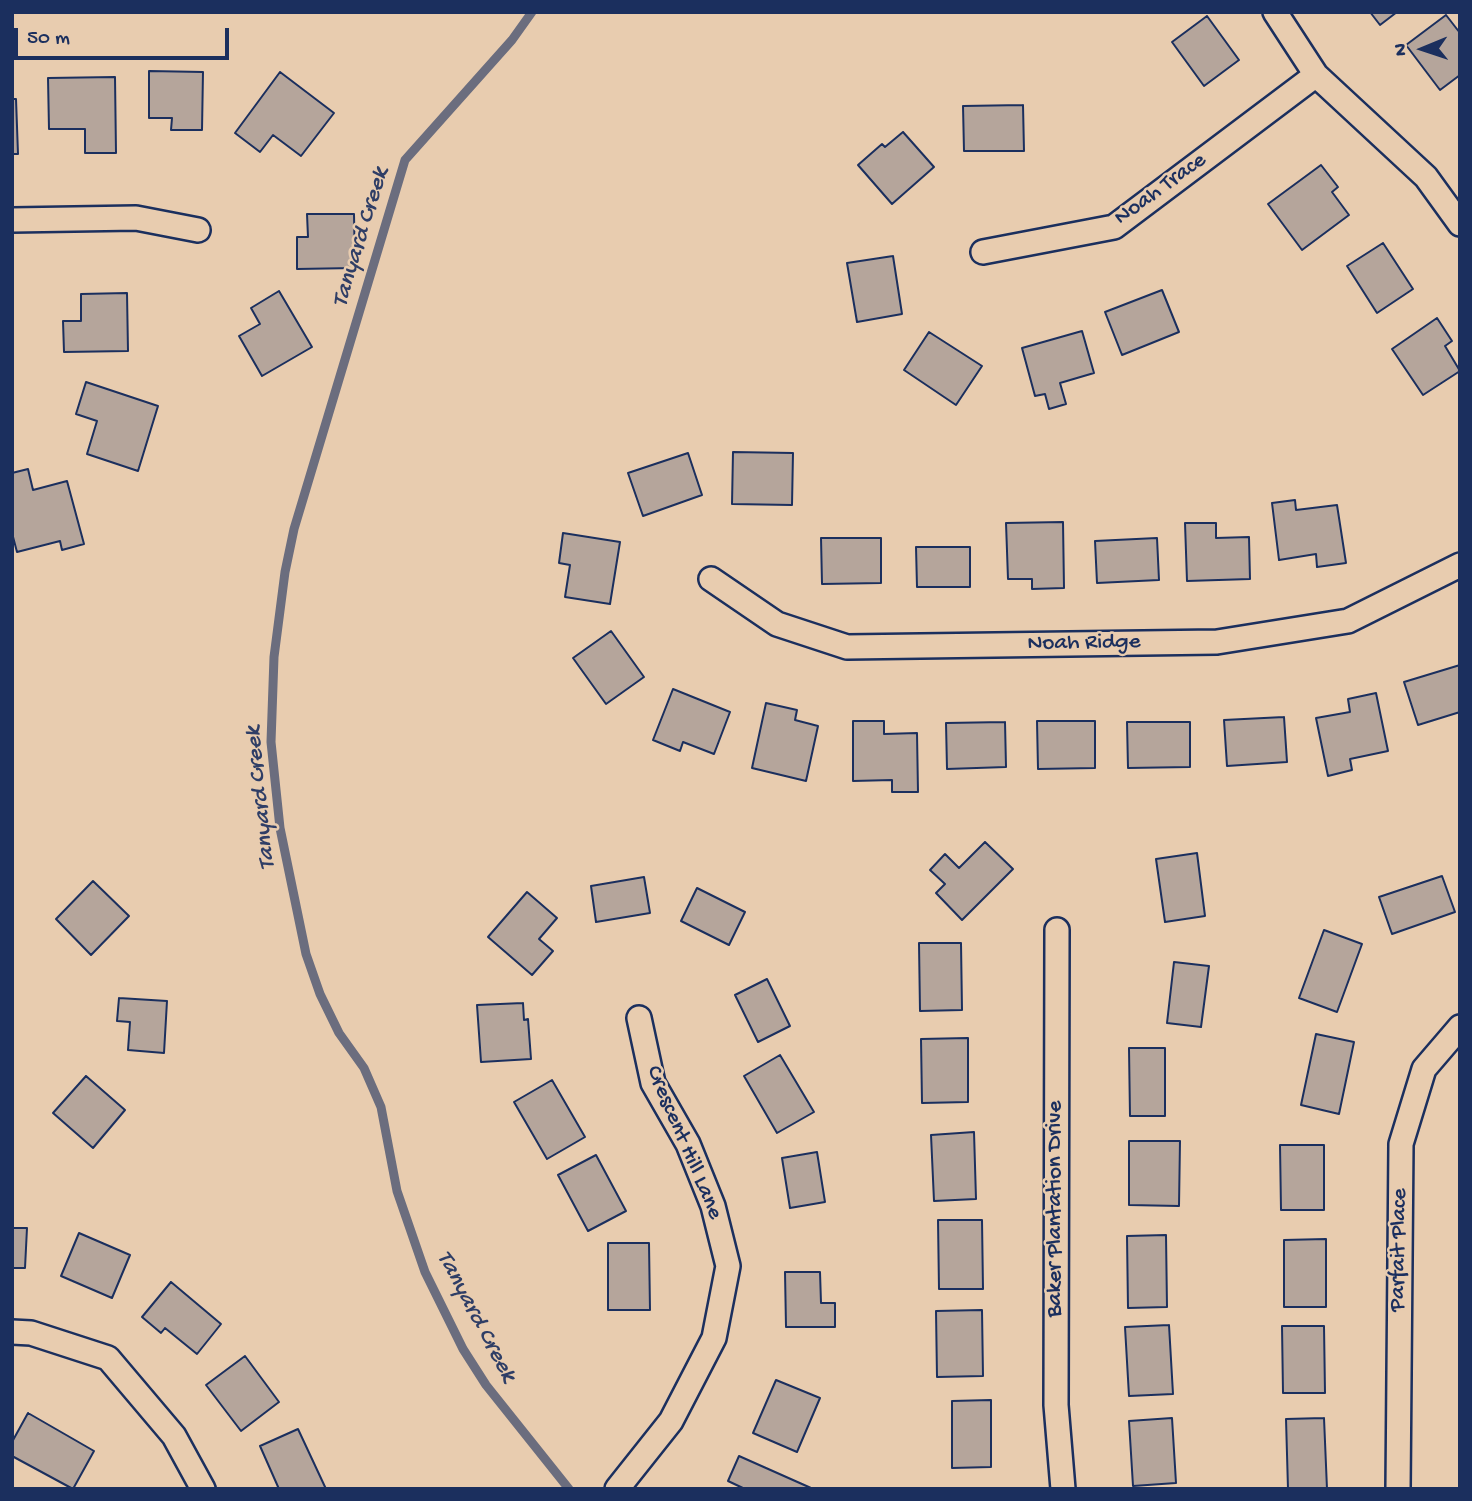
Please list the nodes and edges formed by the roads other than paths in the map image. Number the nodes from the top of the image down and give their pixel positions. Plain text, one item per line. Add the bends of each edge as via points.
1 (1275, 12) edge
2 (1316, 75) junction
3 (12, 220) edge
4 (1460, 223) edge
5 (198, 230) dead end
6 (983, 252) dead end
7 (1460, 565) edge
8 (712, 579) dead end
9 (1057, 930) dead end
10 (639, 1018) dead end
11 (1460, 1027) edge
12 (12, 1332) edge
13 (203, 1489) edge
14 (617, 1489) edge
15 (1063, 1489) edge
16 (1398, 1489) edge

1 - 2 street
2 - 4 street via 1426,177
2 - 6 street, Noah Trace via 1114,227
3 - 5 street via 136,218
7 - 8 street, Noah Ridge via 1348,621 1217,642 847,646 777,624
9 - 15 street, Baker Plantation Drive via 1056,1405
10 - 14 street, Crescent Hill Lane via 653,1083 688,1144 708,1193 728,1266 714,1338 671,1422
11 - 16 street, Parfait Place via 1424,1069 1401,1144
12 - 13 street via 31,1333 108,1358 174,1436

